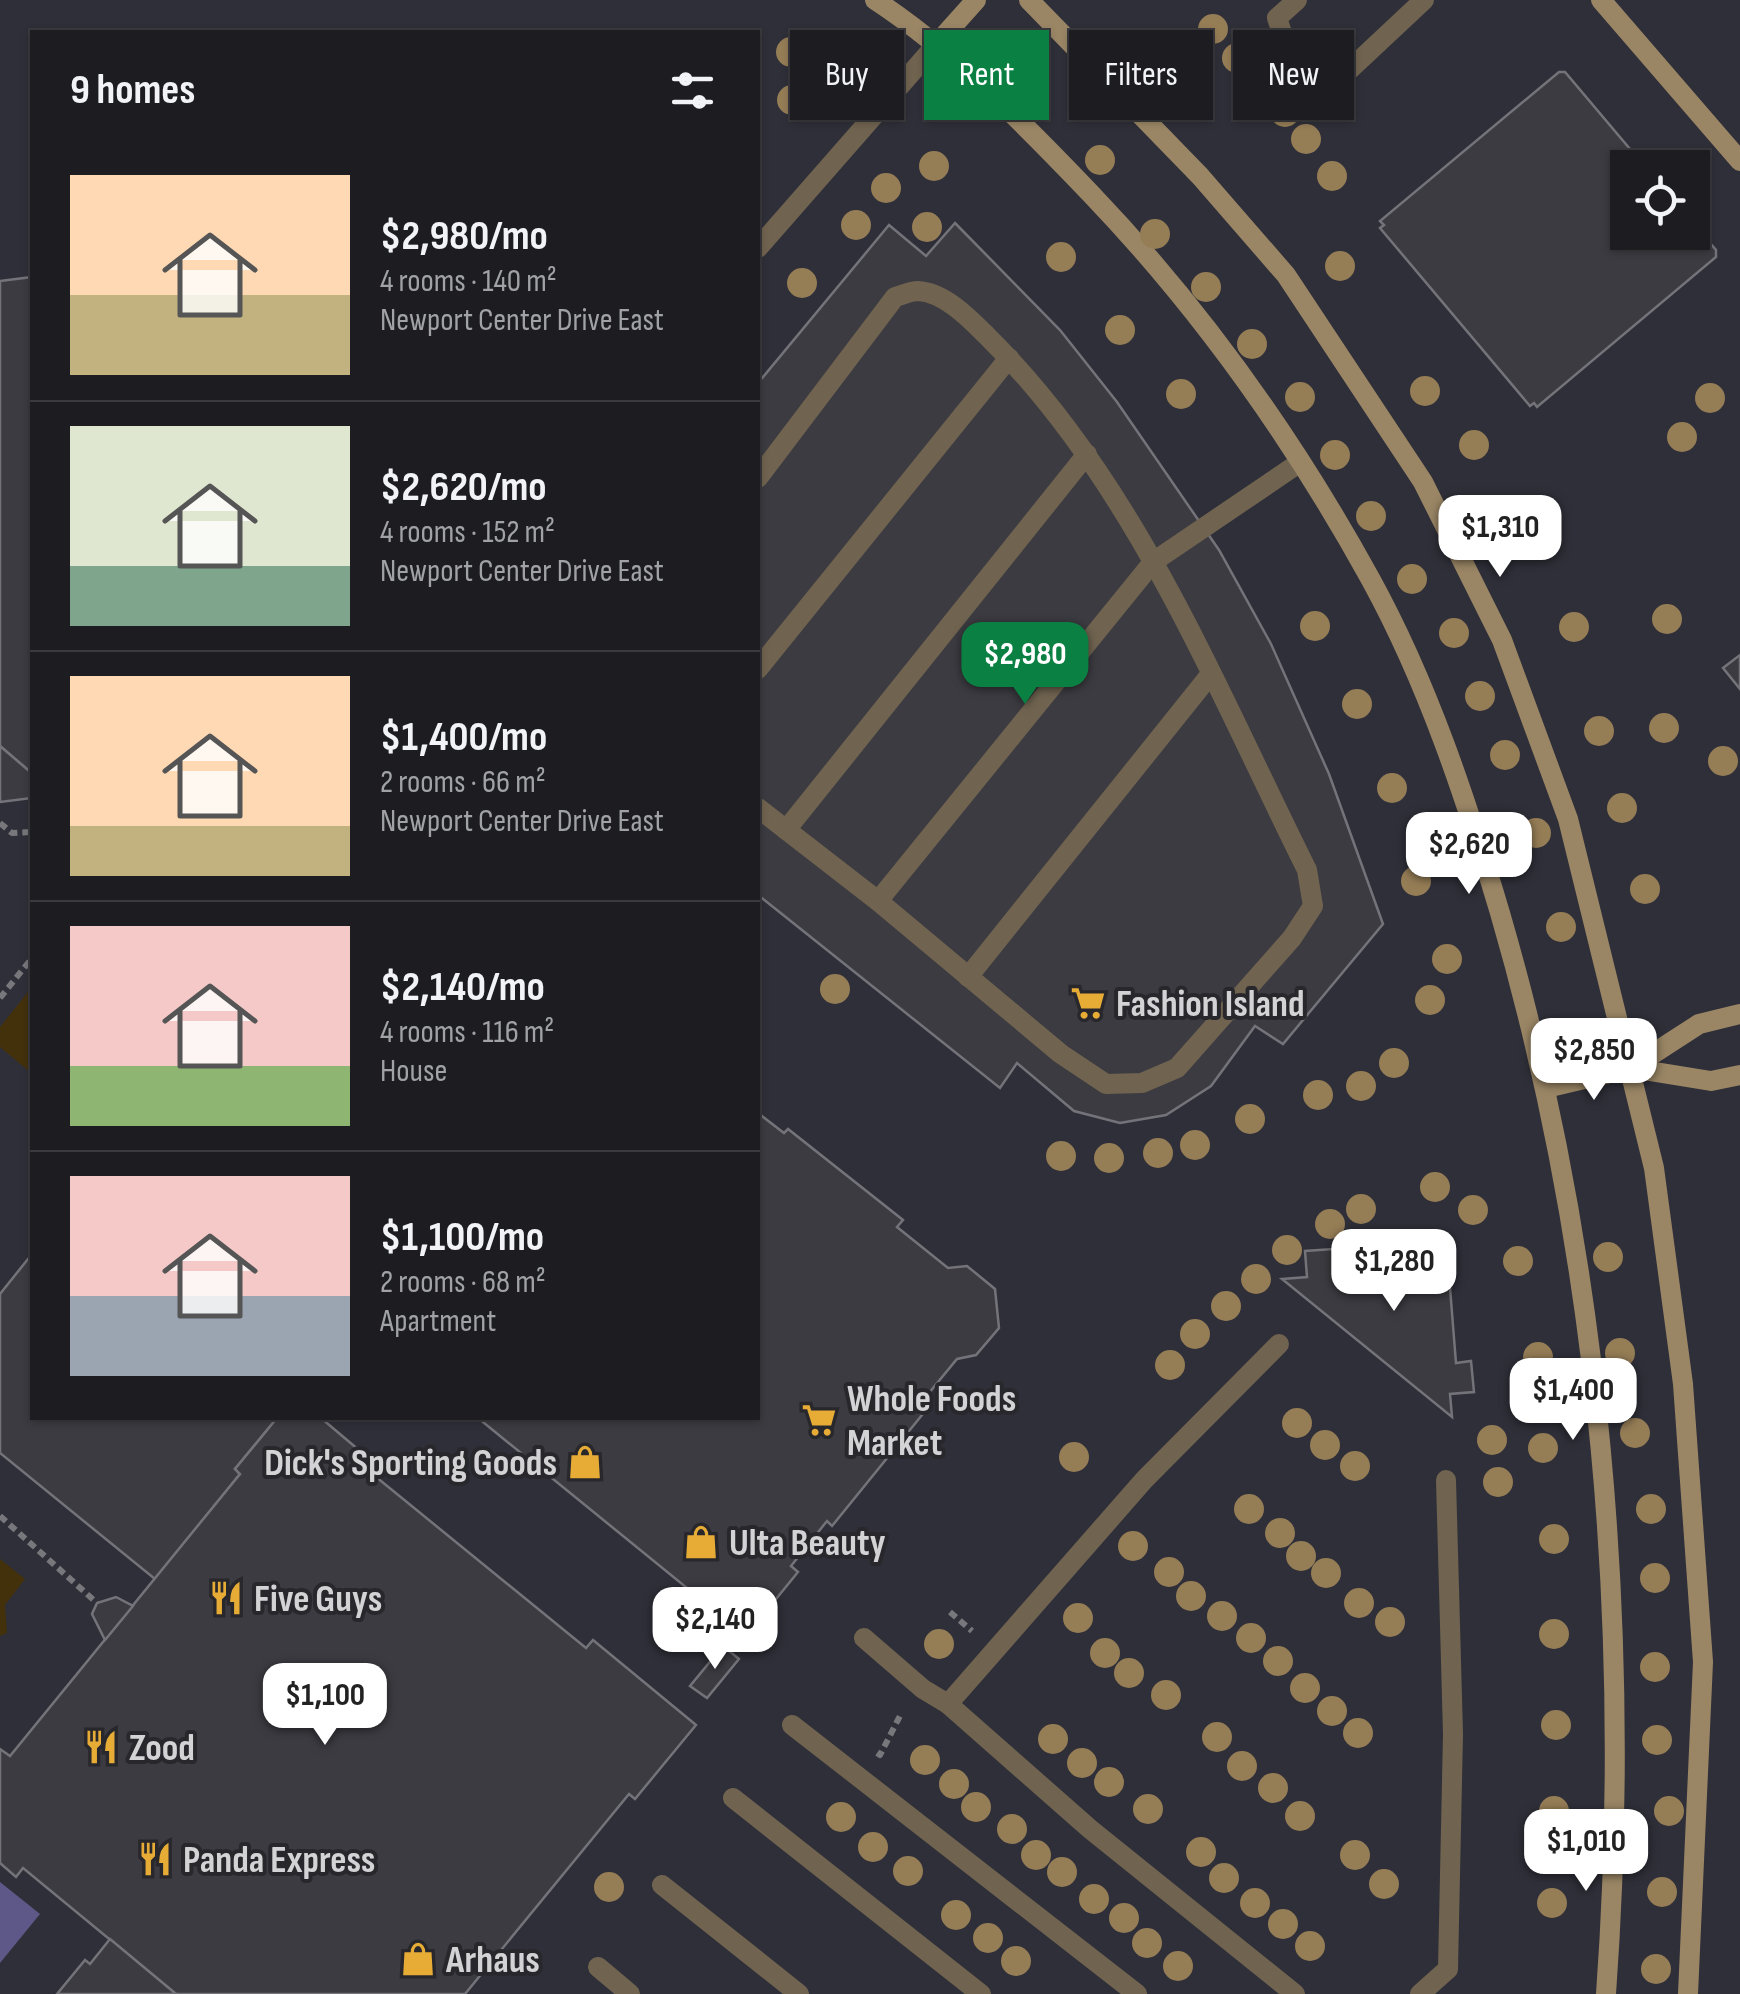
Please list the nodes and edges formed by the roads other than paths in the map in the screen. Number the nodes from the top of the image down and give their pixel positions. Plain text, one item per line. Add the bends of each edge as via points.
1 (876, 0) edge
2 (976, 0) edge
3 (1029, 0) edge
4 (1296, 0) edge
5 (1424, 0) edge
6 (1601, 0) edge
7 (949, 30) edge
8 (924, 39) edge
9 (924, 58) edge
10 (1017, 120) edge
11 (1740, 162) edge
12 (760, 246) edge
13 (1010, 358) junction
14 (1086, 454) junction
15 (1299, 463) junction
16 (760, 475) edge
17 (1153, 562) junction
18 (760, 667) edge
19 (1210, 676) junction
20 (760, 810) edge
21 (786, 830) junction
22 (878, 902) junction
23 (968, 978) junction
24 (1740, 1014) edge
25 (1631, 1068) junction
26 (1740, 1075) edge
27 (1546, 1088) junction
28 (1279, 1344) dead end
29 (1446, 1480) dead end
30 (864, 1638) dead end
31 (948, 1704) junction
32 (792, 1724) dead end
33 (733, 1798) dead end
34 (662, 1884) dead end
35 (598, 1967) dead end
36 (630, 1994) edge
37 (799, 1994) edge
38 (981, 1994) edge
39 (1137, 1994) edge
40 (1295, 1994) edge
41 (1420, 1994) edge
42 (1606, 1994) edge
43 (1688, 1994) edge

1 - 8 main road
2 - 7 main road
3 - 25 main road via 1286,275 1423,482 1502,640 1568,819
4 - 5 lane via 1277,18 1290,57 1309,82 1345,74
6 - 11 main road
9 - 12 lane
10 - 15 main road via 1150,256 1256,391
13 - 14 lane
13 - 16 lane via 942,300 918,292 895,297
13 - 18 lane
14 - 17 lane
14 - 21 lane
15 - 17 lane
15 - 27 main road via 1372,582 1472,817
17 - 19 lane
17 - 22 lane
19 - 23 lane
19 - 23 lane via 1307,870 1313,906 1292,938 1176,1068 1142,1083 1106,1084
20 - 21 lane
21 - 22 lane
22 - 23 lane
24 - 25 main road via 1699,1024
25 - 26 main road via 1711,1081
25 - 27 main road
25 - 43 main road via 1654,1168 1683,1384 1703,1662
27 - 42 main road via 1588,1340 1611,1574 1615,1796
28 - 31 lane via 1144,1480
29 - 41 lane via 1453,1734 1448,1969
30 - 31 lane
31 - 40 lane via 1150,1880
32 - 39 lane
33 - 38 lane
34 - 37 lane
35 - 36 lane

